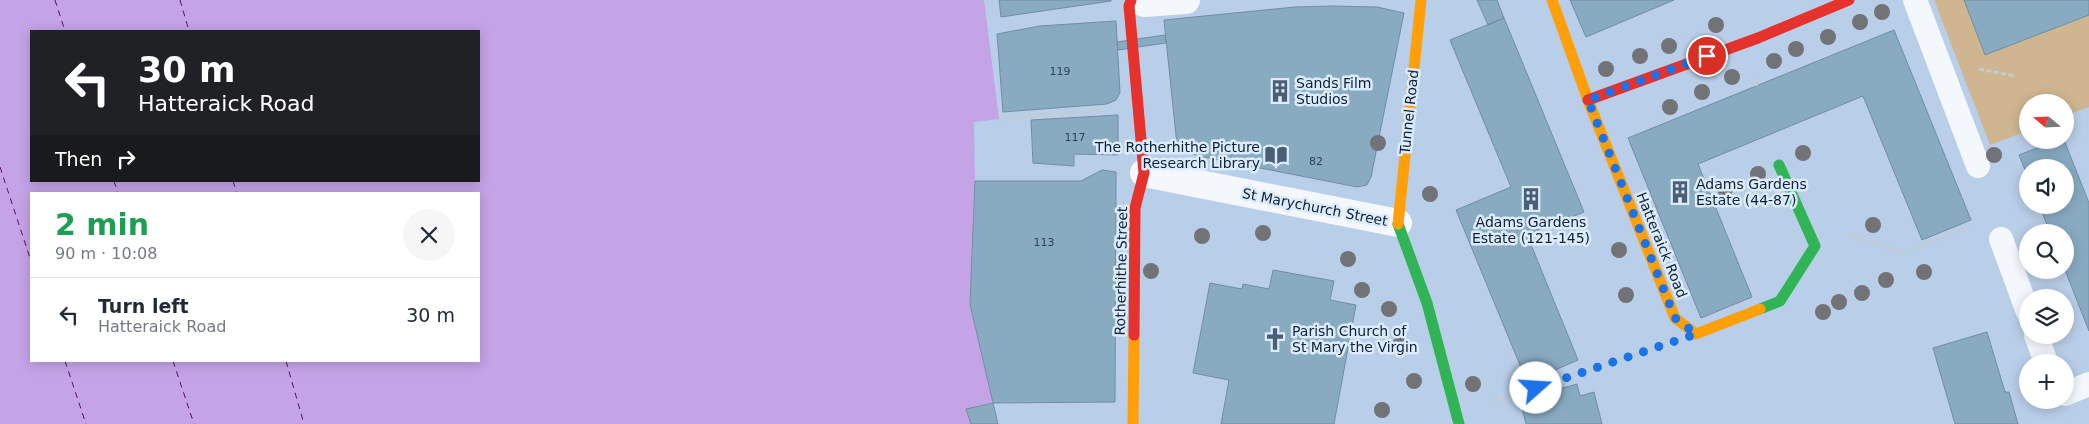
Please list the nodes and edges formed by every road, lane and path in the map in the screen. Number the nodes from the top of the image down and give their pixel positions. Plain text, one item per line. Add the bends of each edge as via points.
1 (1131, 0) edge
2 (1139, 0) edge
3 (1186, 0) edge
4 (1420, 0) edge
5 (1552, 0) edge
6 (1848, 0) edge
7 (1915, 0) edge
8 (1588, 100) junction
9 (1108, 110) dead end
10 (999, 119) dead end
11 (1779, 165) dead end
12 (1978, 166) dead end
13 (1144, 173) junction
14 (1398, 223) junction
15 (1972, 225) dead end
16 (2001, 239) dead end
17 (1815, 246) junction
18 (2019, 289) edge
19 (1696, 334) junction
20 (2089, 384) edge
21 (2074, 390) edge
22 (1458, 419) edge
23 (1133, 424) edge

1 - 13 street, Rotherhithe Street
2 - 3 street via 1144,3
4 - 14 street, Tunnel Road
5 - 8 street, Hatteraick Road
6 - 8 street via 1758,38
7 - 12 lane
8 - 19 street, Hatteraick Road via 1675,318
9 - 10 path
11 - 17 street
13 - 14 street, St Marychurch Street
13 - 23 street, Rotherhithe Street via 1135,208
14 - 22 street, St Marychurch Street via 1428,302
15 - 17 path via 1903,252 1852,234
16 - 18 lane
17 - 19 street via 1780,301
19 - 22 path
20 - 21 lane

